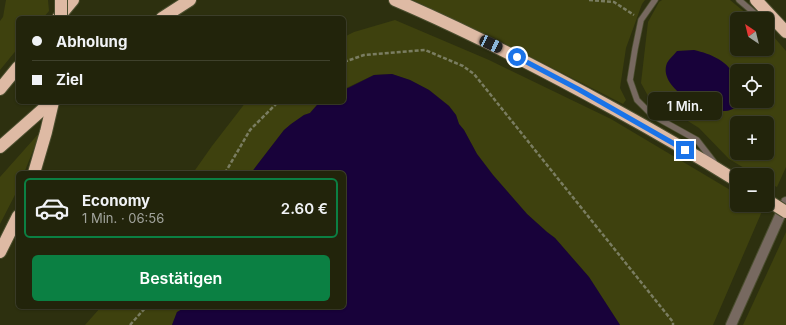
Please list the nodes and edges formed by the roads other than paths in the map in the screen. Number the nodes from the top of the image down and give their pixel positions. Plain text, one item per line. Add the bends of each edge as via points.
1 (61, 0) edge
2 (73, 0) edge
3 (190, 0) edge
4 (395, 0) edge
5 (655, 0) edge
6 (739, 0) edge
7 (756, 0) edge
8 (753, 12) edge
9 (766, 12) edge
10 (60, 16) edge
11 (61, 16) edge
12 (165, 16) edge
13 (774, 20) edge
14 (786, 32) edge
15 (16, 70) edge
16 (0, 90) edge
17 (50, 104) edge
18 (52, 104) edge
19 (0, 147) edge
20 (35, 171) edge
21 (721, 171) junction
22 (730, 177) edge
23 (786, 202) edge
24 (774, 204) edge
25 (786, 212) edge
26 (16, 220) edge
27 (0, 252) edge
28 (731, 325) edge

1 - 10 highway, bridge
2 - 11 highway
3 - 12 highway
4 - 21 highway via 512,54
5 - 21 lane via 641,20 635,49 630,80 637,100 652,115 697,140
6 - 8 lane
7 - 9 highway
13 - 14 highway
15 - 16 highway
17 - 19 highway
18 - 20 highway
21 - 22 highway
23 - 28 street
24 - 25 highway, bridge
26 - 27 highway

